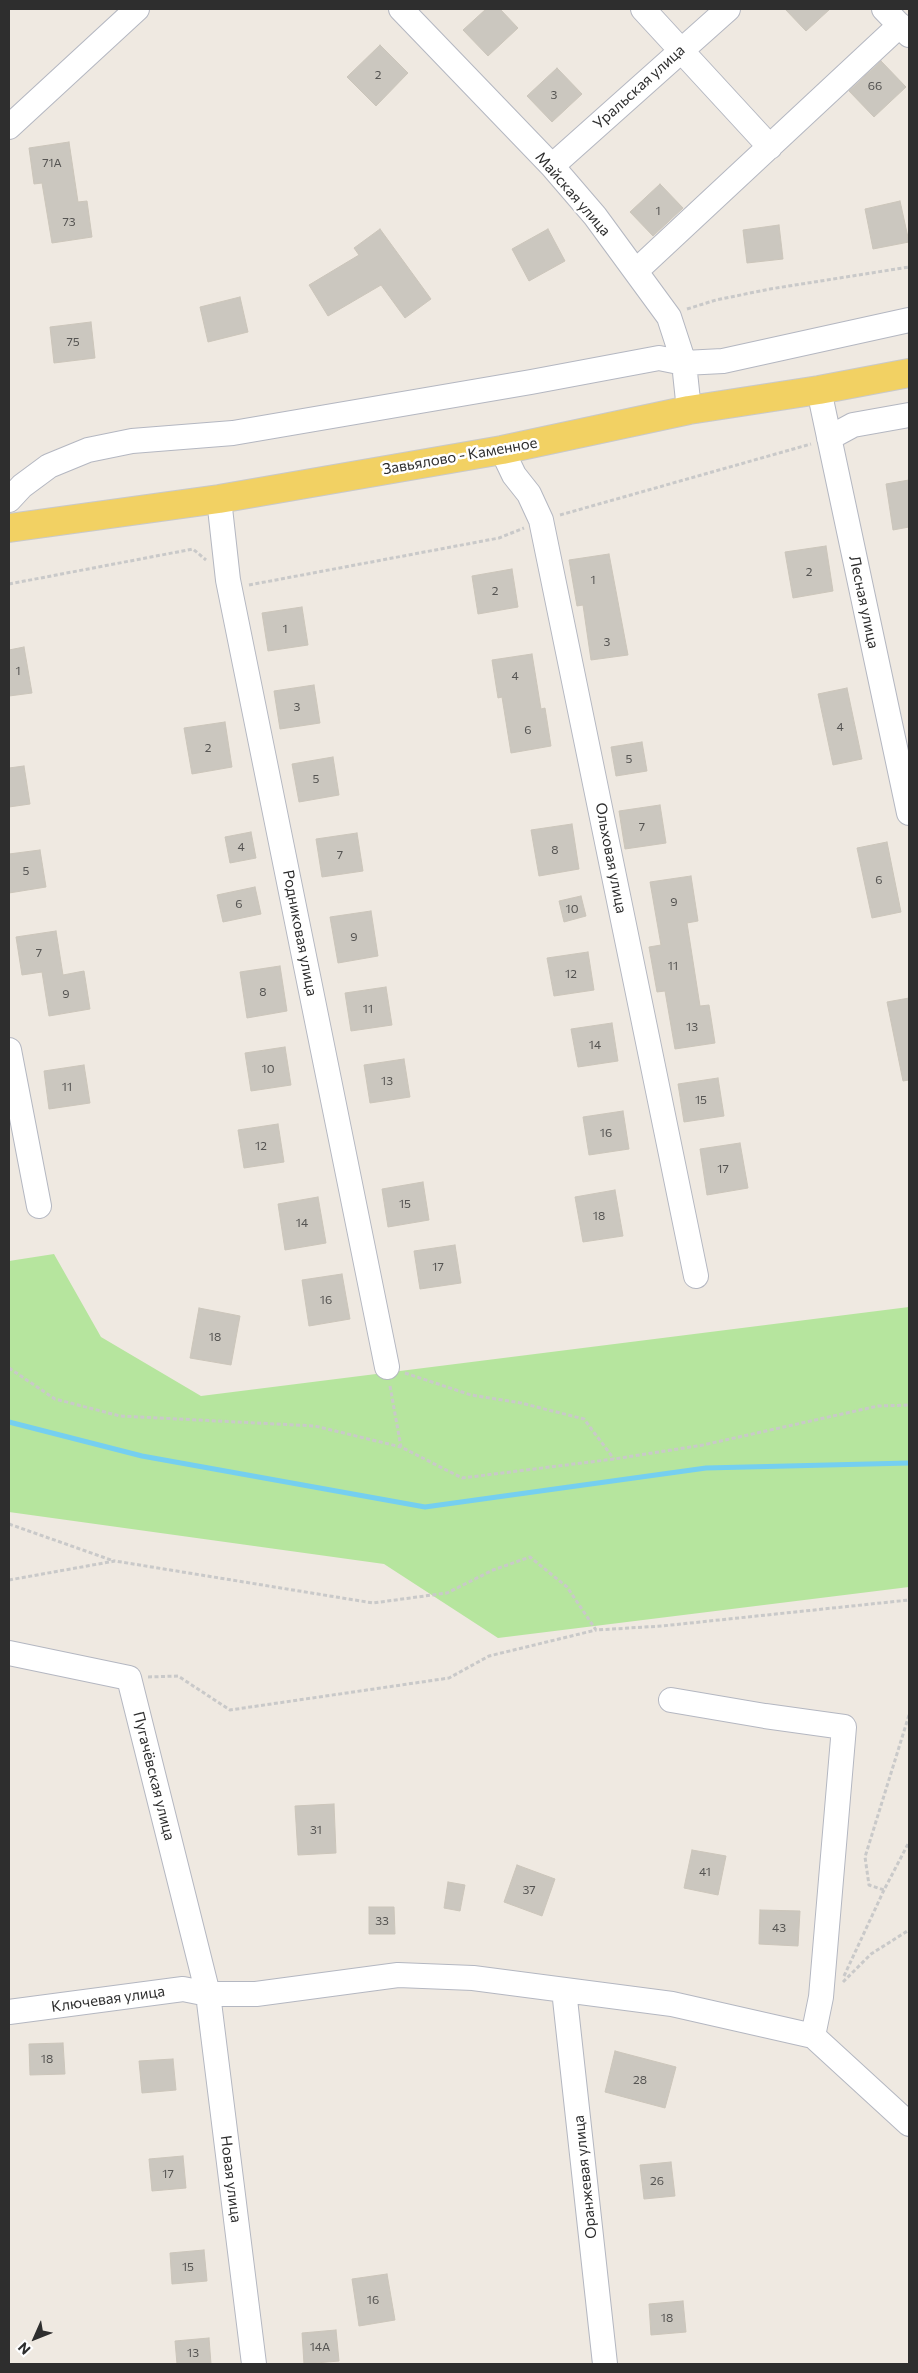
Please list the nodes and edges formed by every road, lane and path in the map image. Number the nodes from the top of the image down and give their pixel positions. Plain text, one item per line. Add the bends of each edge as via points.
1 (137, 9) edge
2 (401, 9) edge
3 (643, 9) edge
4 (728, 9) edge
5 (898, 23) edge
6 (681, 49) junction
7 (9, 127) edge
8 (770, 146) junction
9 (552, 166) junction
10 (909, 267) edge
11 (636, 271) junction
12 (909, 320) edge
13 (671, 323) junction
14 (684, 362) junction
15 (909, 373) edge
16 (820, 390) junction
17 (689, 410) junction
18 (909, 415) edge
19 (829, 438) junction
20 (502, 450) junction
21 (219, 499) junction
22 (9, 500) edge
23 (9, 512) edge
24 (541, 520) junction
25 (9, 528) edge
26 (228, 580) junction
27 (9, 584) edge
28 (909, 813) edge
29 (9, 1050) edge
30 (39, 1206) dead end
31 (696, 1276) dead end
32 (387, 1367) junction
33 (9, 1368) edge
34 (909, 1405) edge
35 (400, 1447) junction
36 (614, 1459) junction
37 (9, 1524) edge
38 (115, 1561) junction
39 (9, 1580) edge
40 (909, 1600) edge
41 (596, 1630) junction
42 (9, 1654) edge
43 (129, 1678) junction
44 (670, 1700) dead end
45 (909, 1715) edge
46 (909, 1842) edge
47 (884, 1890) junction
48 (909, 1930) edge
49 (564, 1990) junction
50 (208, 1994) junction
51 (9, 2012) edge
52 (813, 2036) junction
53 (909, 2124) edge
54 (254, 2364) edge
55 (605, 2364) edge

1 - 7 street
2 - 9 street, Майская улица
3 - 6 street
4 - 6 street, Уральская улица
5 - 8 street
6 - 8 street
6 - 9 street, Уральская улица
8 - 11 street
9 - 11 street, Майская улица
10 - 13 path via 716,300 688,308
11 - 13 street, Майская улица
12 - 14 street via 723,361
13 - 14 street, Майская улица
14 - 17 street, Майская улица
14 - 22 street via 659,358 233,433 132,441 88,450 49,466
15 - 16 main road, Завьялово - Каменное
16 - 17 main road, Завьялово - Каменное
16 - 19 street, Лесная улица
17 - 20 main road, Завьялово - Каменное
18 - 19 street via 853,425
19 - 24 path
19 - 28 street, Лесная улица
20 - 21 main road, Завьялово - Каменное
20 - 24 street, Ольховая улица
21 - 25 main road, Завьялово - Каменное
21 - 26 street, Родниковая улица
23 - 25 street
24 - 26 path via 500,538 251,586
24 - 31 street, Ольховая улица
26 - 27 path via 193,549
26 - 32 street, Родниковая улица
29 - 30 street
32 - 35 path
32 - 36 path via 471,1395 521,1403 584,1419
33 - 35 path via 55,1399 120,1416 315,1426
34 - 36 path via 878,1406 745,1437
35 - 36 path via 462,1478
37 - 38 path
38 - 39 path
38 - 41 path via 373,1603 447,1593 492,1570 530,1557 567,1586
40 - 41 path
41 - 43 path via 489,1656 449,1678 230,1710 178,1676
42 - 43 street
43 - 50 street, Пугачёвская улица
44 - 52 street via 844,1726 821,1997
45 - 47 path via 865,1857 869,1885
46 - 47 path
47 - 48 path via 838,1987 871,1954
49 - 50 street, Ключевая улица via 473,1978 398,1975 256,1994
49 - 52 street, Ключевая улица via 672,2004
49 - 55 street, Оранжевая улица
50 - 51 street, Ключевая улица via 183,1989
50 - 54 street, Новая улица
52 - 53 street

